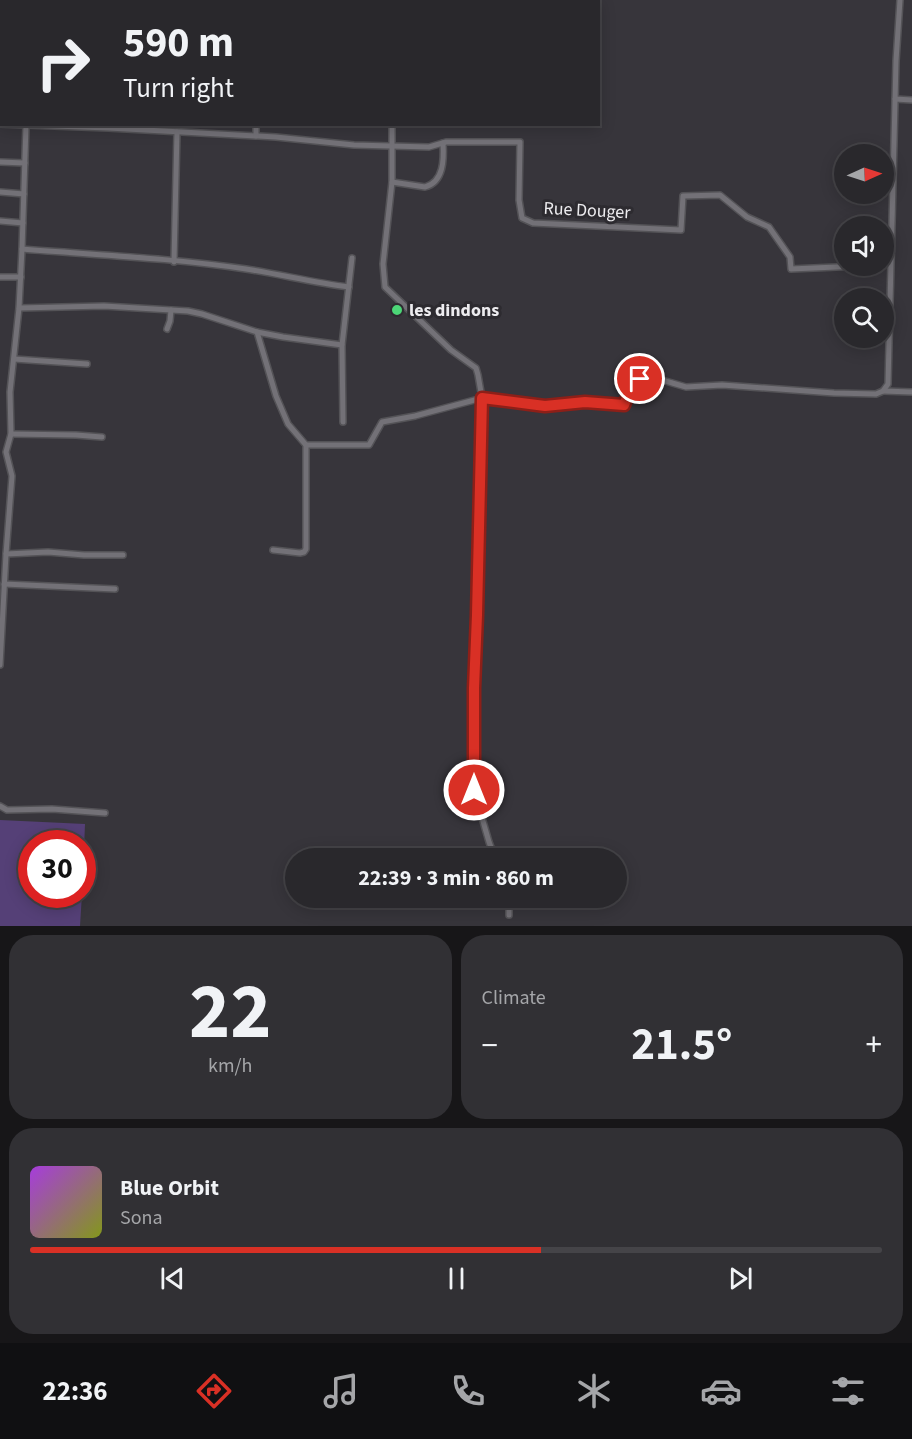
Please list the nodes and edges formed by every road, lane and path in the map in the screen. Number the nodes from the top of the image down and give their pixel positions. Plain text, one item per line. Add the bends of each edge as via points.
1 (900, 0) edge
2 (895, 99) junction
3 (912, 100) edge
4 (26, 126) edge
5 (108, 126) edge
6 (256, 126) edge
7 (392, 126) edge
8 (177, 132) junction
9 (256, 136) junction
10 (443, 143) junction
11 (391, 146) junction
12 (0, 162) edge
13 (25, 163) junction
14 (392, 182) junction
15 (0, 192) edge
16 (24, 194) junction
17 (0, 221) edge
18 (23, 223) junction
19 (22, 249) junction
20 (352, 258) dead end
21 (174, 262) junction
22 (834, 267) edge
23 (0, 277) edge
24 (21, 278) junction
25 (349, 287) junction
26 (19, 308) junction
27 (171, 310) junction
28 (167, 329) dead end
29 (257, 332) junction
30 (342, 345) junction
31 (14, 359) junction
32 (87, 364) dead end
33 (883, 391) junction
34 (912, 392) edge
35 (482, 398) junction
36 (343, 422) dead end
37 (11, 434) junction
38 (102, 437) dead end
39 (306, 445) junction
40 (3, 452) edge
41 (273, 550) dead end
42 (6, 554) junction
43 (123, 555) dead end
44 (4, 584) junction
45 (114, 589) dead end
46 (0, 665) edge
47 (0, 806) edge
48 (105, 813) dead end
49 (491, 848) edge
50 (509, 908) edge
51 (509, 915) dead end

1 - 2 street
2 - 3 street
2 - 33 street via 888,384
4 - 13 street
5 - 8 street, Rue Douger
6 - 9 street
7 - 11 street
8 - 9 street, Rue Douger
8 - 21 street
9 - 11 street, Rue Douger
10 - 11 street, Rue Douger via 429,147
10 - 14 street via 443,166 430,186
10 - 22 street, Rue Douger via 520,142 519,200 522,218 533,223 681,230 683,196 720,195 747,217 768,227 790,257 791,269
11 - 14 street
12 - 13 street
13 - 16 street
14 - 35 street via 383,264 385,287 451,350 476,368
15 - 16 street
16 - 18 street
17 - 18 street
18 - 19 street
19 - 21 street
19 - 24 street
20 - 25 street
21 - 25 street via 246,269
23 - 24 street
24 - 26 street
25 - 30 street
26 - 27 street via 104,306
26 - 31 street
27 - 28 street
27 - 29 street via 202,314
29 - 30 street
29 - 39 street via 284,415
30 - 36 street
31 - 32 street
31 - 37 street via 9,392
33 - 34 street
33 - 35 street via 876,394 686,387 640,379 633,383 624,405 585,402 545,406
35 - 39 street via 382,422 369,445
35 - 49 street via 474,790
37 - 38 street
37 - 40 street
39 - 41 street via 306,549 300,553
40 - 42 street via 12,476
42 - 43 street
42 - 44 street
44 - 45 street
44 - 46 street
47 - 48 street via 7,810
50 - 51 street

